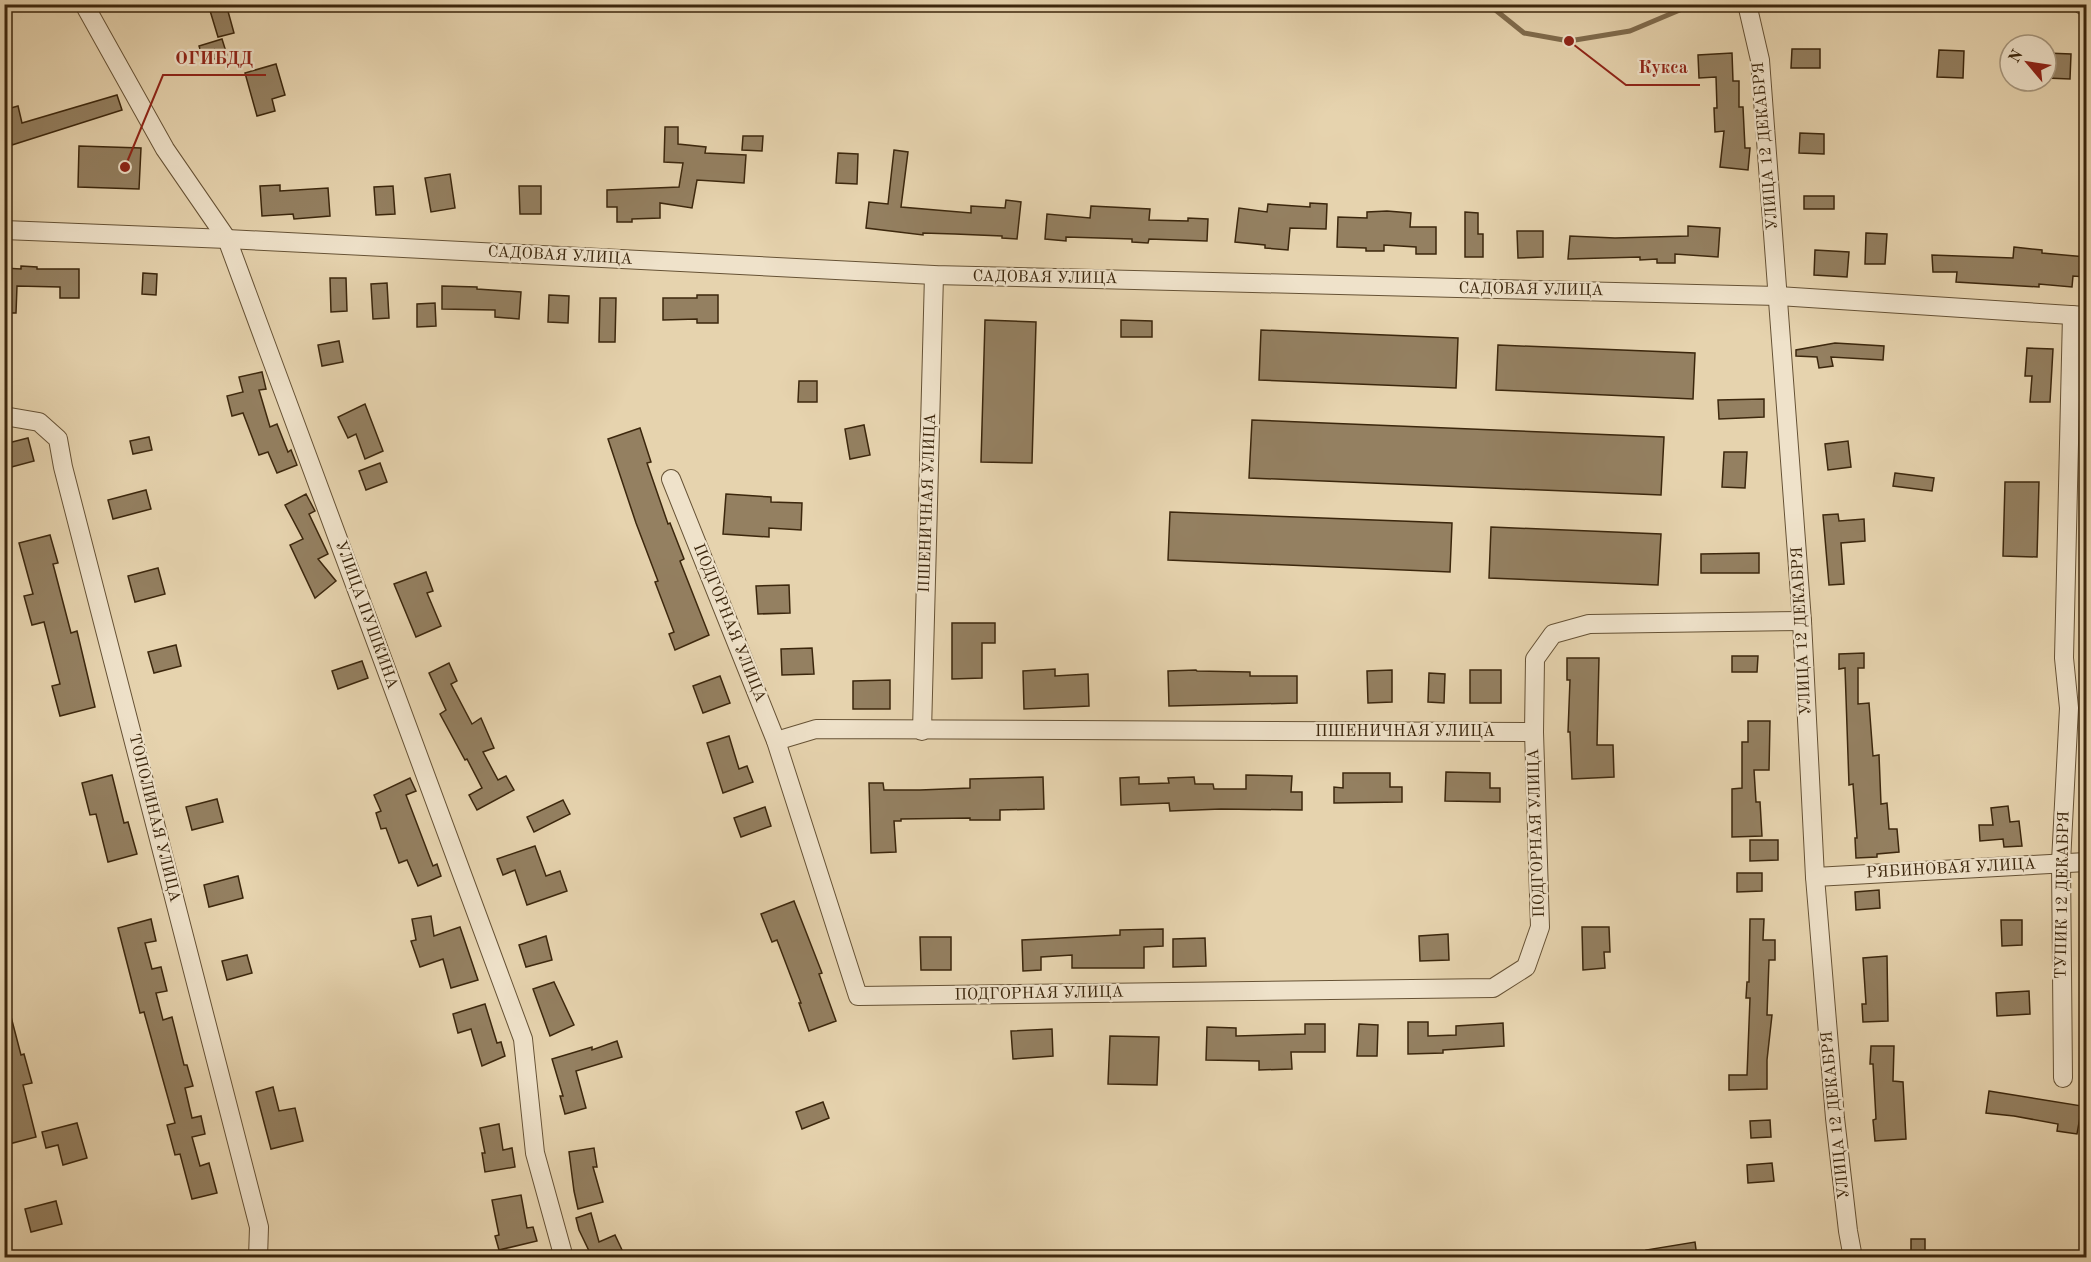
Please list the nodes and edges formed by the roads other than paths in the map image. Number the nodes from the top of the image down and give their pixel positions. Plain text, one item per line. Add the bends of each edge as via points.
1 (84, 4) edge
2 (1747, 4) edge
3 (2081, 4) edge
4 (2086, 7) edge
5 (4, 230) edge
6 (227, 239) junction
7 (934, 275) junction
8 (1778, 296) junction
9 (2079, 315) edge
10 (4, 416) edge
11 (671, 479) dead end
12 (1802, 621) junction
13 (2078, 708) edge
14 (922, 731) junction
15 (1534, 732) junction
16 (776, 741) junction
17 (2061, 862) junction
18 (2086, 862) edge
19 (1815, 877) junction
20 (2063, 1078) dead end
21 (258, 1257) edge
22 (564, 1257) edge
23 (1853, 1257) edge

1 - 6 street, УЛИЦА ПУШКИНА via 165,149
2 - 8 street, УЛИЦА 12 ДЕКАБРЯ via 1760,60
3 - 4 street
5 - 6 street, САДОВАЯ УЛИЦА
6 - 7 street, САДОВАЯ УЛИЦА
6 - 22 street, УЛИЦА ПУШКИНА via 523,1039 535,1153
7 - 8 street, САДОВАЯ УЛИЦА
7 - 14 street, ПШЕНИЧНАЯ УЛИЦА
8 - 9 street, САДОВАЯ УЛИЦА
8 - 12 street, УЛИЦА 12 ДЕКАБРЯ
9 - 13 street, ТУПИК 12 ДЕКАБРЯ via 2064,658
10 - 21 street, ТОПОЛИНАЯ УЛИЦА via 39,422 58,439 260,1227
11 - 16 street, ПОДГОРНАЯ УЛИЦА
12 - 15 street via 1589,624 1553,634 1535,659
12 - 19 street, УЛИЦА 12 ДЕКАБРЯ
13 - 17 street, ТУПИК 12 ДЕКАБРЯ
14 - 15 street, ПШЕНИЧНАЯ УЛИЦА
14 - 16 street, ПШЕНИЧНАЯ УЛИЦА via 816,729
15 - 16 street, ПОДГОРНАЯ УЛИЦА via 1540,927 1526,967 1493,988 858,996
17 - 18 street, РЯБИНОВАЯ УЛИЦА
17 - 19 street, РЯБИНОВАЯ УЛИЦА
17 - 20 street, ТУПИК 12 ДЕКАБРЯ
19 - 23 street, УЛИЦА 12 ДЕКАБРЯ via 1835,1118

